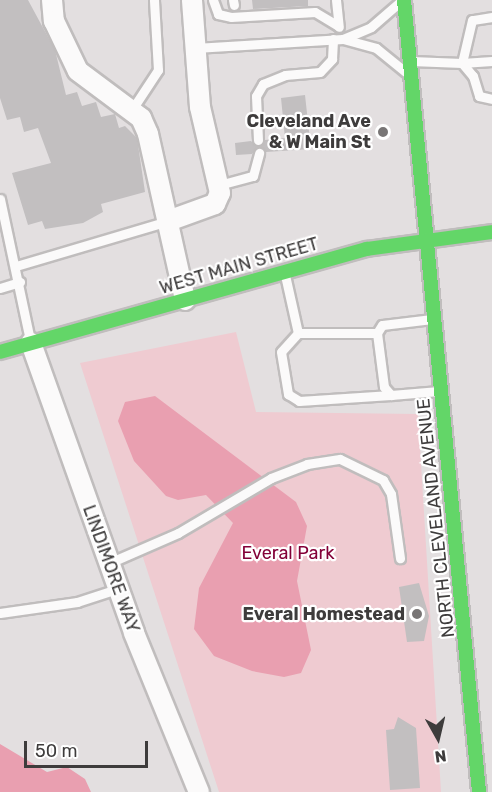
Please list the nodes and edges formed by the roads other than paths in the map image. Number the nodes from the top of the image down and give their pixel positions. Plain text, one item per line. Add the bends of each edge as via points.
1 (52, 0) edge
2 (154, 0) edge
3 (192, 0) edge
4 (213, 0) edge
5 (336, 0) edge
6 (404, 0) edge
7 (492, 17) edge
8 (339, 26) junction
9 (339, 39) junction
10 (195, 48) junction
11 (492, 61) edge
12 (462, 63) junction
13 (409, 68) junction
14 (492, 99) edge
15 (131, 111) junction
16 (258, 140) dead end
17 (259, 153) dead end
18 (219, 185) junction
19 (0, 199) edge
20 (168, 221) junction
21 (492, 232) edge
22 (427, 240) junction
23 (16, 266) junction
24 (284, 273) junction
25 (20, 282) junction
26 (0, 288) edge
27 (185, 300) junction
28 (434, 318) junction
29 (298, 333) junction
30 (377, 333) junction
31 (31, 343) junction
32 (0, 352) edge
33 (441, 391) junction
34 (392, 395) junction
35 (400, 558) dead end
36 (108, 564) junction
37 (117, 588) junction
38 (0, 613) edge
39 (200, 792) edge
40 (479, 792) edge

1 - 15 street via 54,21 78,72
2 - 15 lane via 158,70
3 - 10 street
4 - 8 lane via 218,14 231,17 315,12
5 - 8 lane
6 - 9 lane via 371,27
6 - 13 main road, NORTH CLEVELAND AVENUE
7 - 12 lane via 472,20
8 - 9 lane
9 - 10 lane
9 - 13 lane via 376,48
9 - 16 lane via 332,59 320,72 285,75 263,84 255,107
10 - 18 street via 200,107
11 - 12 lane
12 - 13 lane
12 - 14 lane via 473,75 479,96
13 - 22 main road, NORTH CLEVELAND AVENUE
15 - 20 street via 141,118 153,146
17 - 18 lane via 253,176
18 - 20 street via 215,204
19 - 23 lane
20 - 23 lane
20 - 27 street
21 - 22 main road, WEST MAIN STREET
22 - 24 main road, WEST MAIN STREET via 367,249
22 - 28 main road, NORTH CLEVELAND AVENUE
23 - 25 lane
24 - 27 main road, WEST MAIN STREET
24 - 29 lane
25 - 26 lane
25 - 31 lane
27 - 31 main road, WEST MAIN STREET
28 - 30 lane via 382,326
28 - 33 main road, NORTH CLEVELAND AVENUE
29 - 30 lane
29 - 34 lane via 281,352 288,394 299,401
30 - 34 lane via 384,387
31 - 32 main road, WEST MAIN STREET
31 - 36 street, LINDIMORE WAY
33 - 34 lane
33 - 40 main road, NORTH CLEVELAND AVENUE
35 - 36 lane via 391,494 383,480 340,459 307,464 271,478 214,513
36 - 37 street, LINDIMORE WAY
37 - 38 lane via 77,602
37 - 39 street, LINDIMORE WAY

